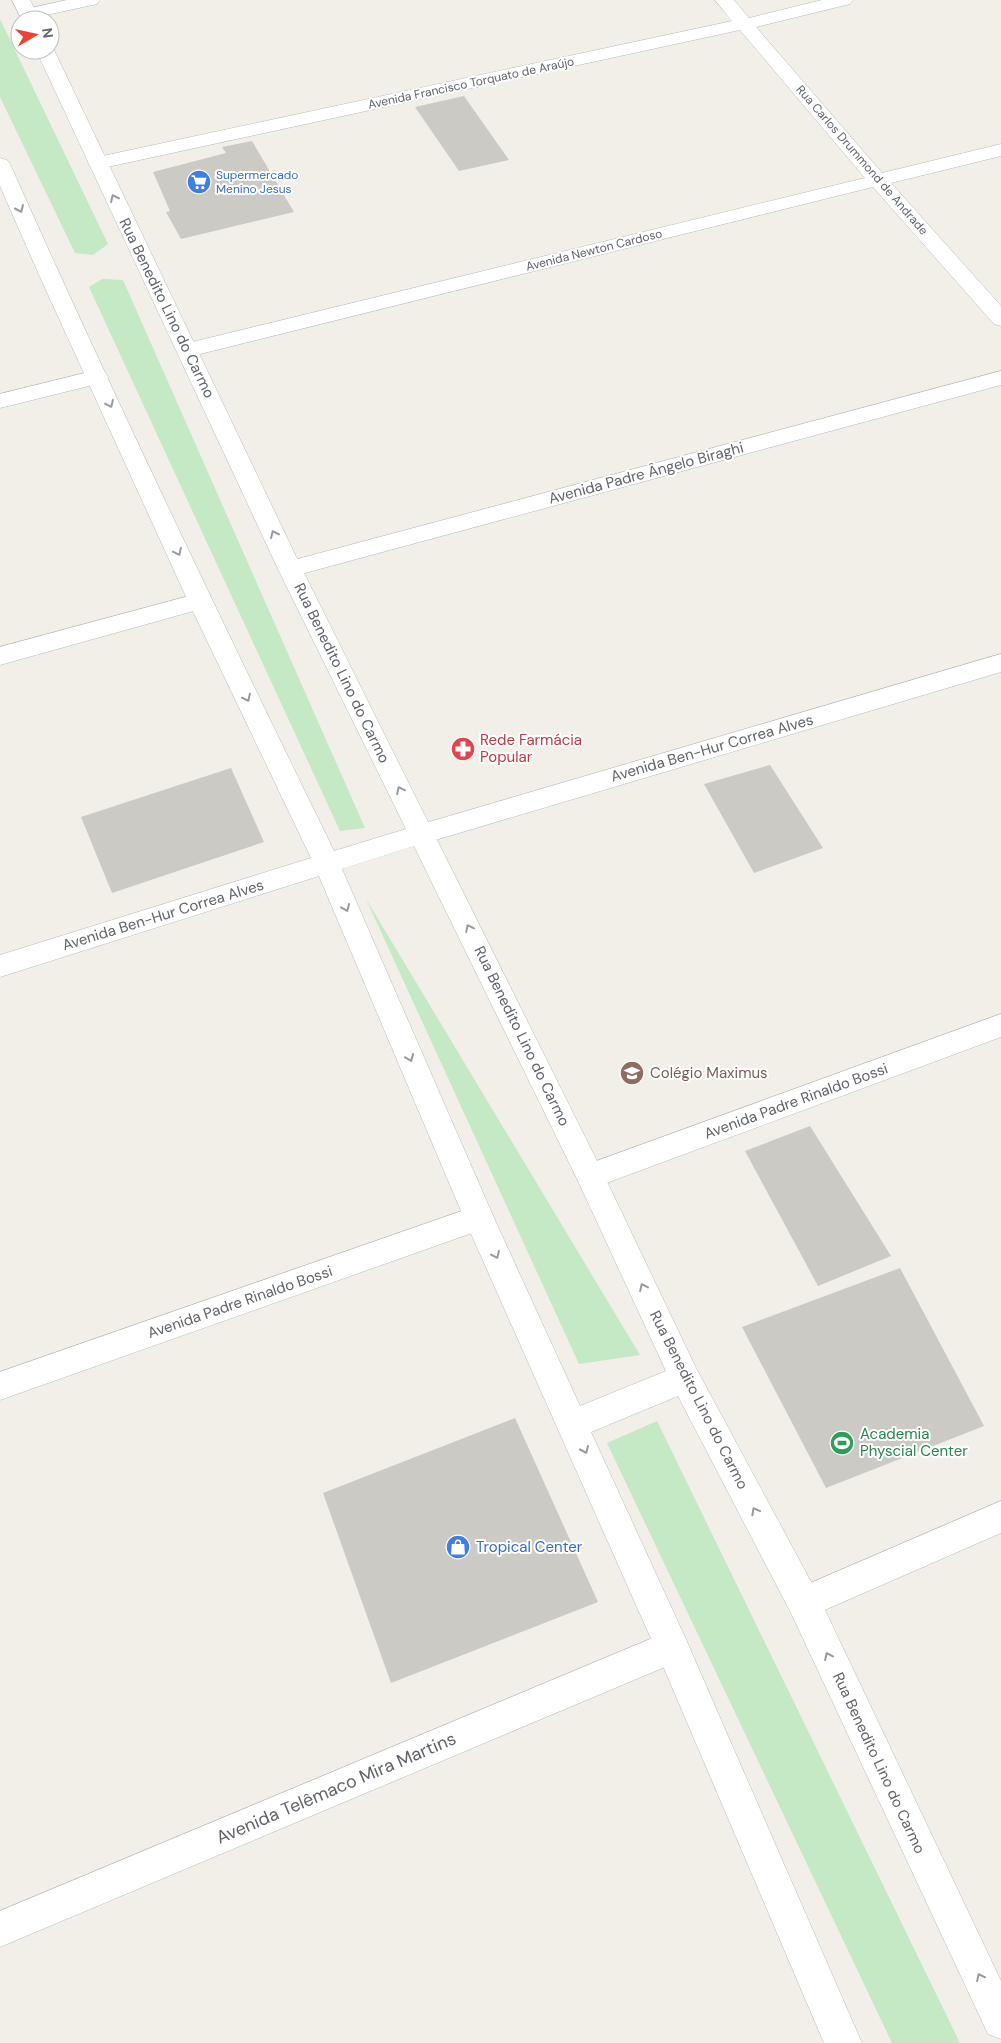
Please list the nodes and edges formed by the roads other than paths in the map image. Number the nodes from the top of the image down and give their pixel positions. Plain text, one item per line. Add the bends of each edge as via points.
1 (91, 0) edge
2 (724, 0) edge
3 (844, 0) edge
4 (33, 10) edge
5 (745, 24) junction
6 (50, 60) edge
7 (1001, 150) edge
8 (98, 163) junction
9 (0, 164) edge
10 (878, 181) junction
11 (5, 188) edge
12 (1001, 319) edge
13 (188, 350) junction
14 (97, 377) junction
15 (1001, 378) edge
16 (0, 401) edge
17 (290, 568) junction
18 (200, 601) junction
19 (0, 656) edge
20 (1001, 663) edge
21 (422, 834) junction
22 (327, 864) junction
23 (0, 966) edge
24 (1001, 1025) edge
25 (590, 1176) junction
26 (479, 1218) junction
27 (686, 1378) junction
28 (0, 1386) edge
29 (573, 1424) junction
30 (1001, 1516) edge
31 (804, 1603) junction
32 (672, 1647) junction
33 (0, 1929) edge
34 (1001, 2021) edge
35 (843, 2043) edge

1 - 4 street
2 - 5 street, Rua Carlos Drummond de Andrade
3 - 5 street, Avenida Francisco Torquato de Araújo
5 - 8 street, Avenida Francisco Torquato de Araújo
5 - 10 street, Rua Carlos Drummond de Andrade
6 - 8 street, Rua Benedito Lino do Carmo
7 - 10 street, Avenida Newton Cardoso
13 -> 8 street, Rua Benedito Lino do Carmo
9 - 11 street
10 - 12 street, Rua Carlos Drummond de Andrade
10 - 13 street, Avenida Newton Cardoso
11 -> 14 street
17 -> 13 street, Rua Benedito Lino do Carmo
14 - 16 street
14 -> 18 street
15 - 17 street, Avenida Padre Ângelo Biraghi
21 -> 17 street, Rua Benedito Lino do Carmo
18 - 19 street
18 -> 22 street
20 - 21 street, Avenida Ben-Hur Correa Alves
21 - 22 street, Avenida Ben-Hur Correa Alves
25 -> 21 street, Rua Benedito Lino do Carmo
22 - 23 street, Avenida Ben-Hur Correa Alves
22 -> 26 street
24 - 25 street, Avenida Padre Rinaldo Bossi
27 -> 25 street, Rua Benedito Lino do Carmo
26 - 28 street, Avenida Padre Rinaldo Bossi
26 -> 29 street
27 - 29 street
31 -> 27 street, Rua Benedito Lino do Carmo
29 -> 32 street
30 - 31 street
34 -> 31 street, Rua Benedito Lino do Carmo
32 - 33 street, Avenida Telêmaco Mira Martins
32 - 35 street

